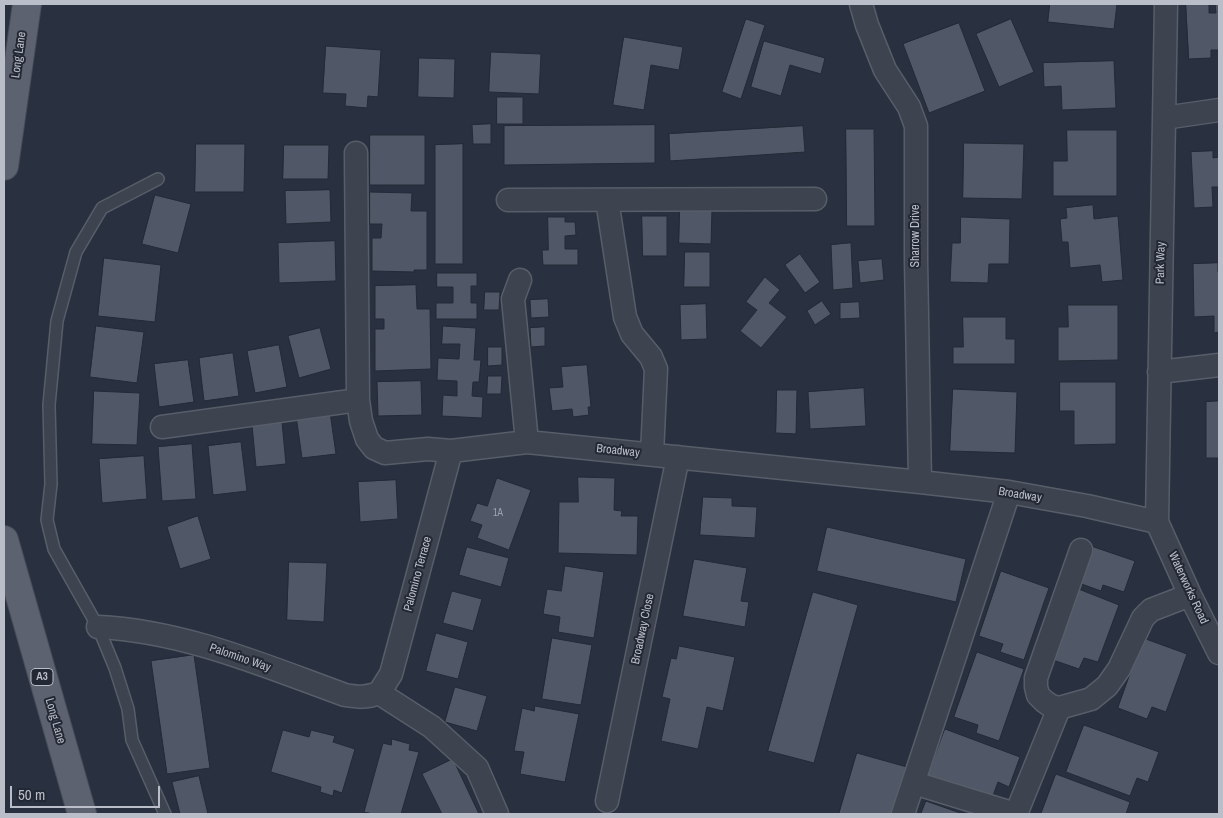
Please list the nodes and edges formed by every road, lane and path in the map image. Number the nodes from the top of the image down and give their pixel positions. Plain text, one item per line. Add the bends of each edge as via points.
1 (27, 4) edge
2 (861, 4) edge
3 (1166, 4) edge
4 (1219, 110) edge
5 (1164, 118) junction
6 (356, 153) dead end
7 (4, 166) edge
8 (158, 179) dead end
9 (814, 199) dead end
10 (508, 200) dead end
11 (607, 200) junction
12 (520, 280) dead end
13 (1219, 365) edge
14 (1160, 372) junction
15 (358, 400) junction
16 (162, 427) dead end
17 (528, 442) junction
18 (451, 451) junction
19 (652, 454) junction
20 (678, 457) junction
21 (920, 482) junction
22 (1009, 492) junction
23 (1157, 522) junction
24 (4, 540) edge
25 (1081, 550) dead end
26 (1190, 595) junction
27 (98, 627) junction
28 (1219, 653) edge
29 (378, 693) junction
30 (1059, 708) junction
31 (914, 783) junction
32 (607, 801) dead end
33 (82, 814) edge
34 (165, 814) edge
35 (496, 814) edge
36 (904, 814) edge
37 (1016, 814) edge

1 - 7 main road, Long Lane
2 - 21 street, Sharrow Drive via 885,70 916,126
3 - 5 street, Park Way
4 - 5 street
5 - 14 street, Park Way
6 - 15 street, Broadway
8 - 27 lane via 102,208 76,252 56,321 49,405 52,484 47,520 54,549
9 - 11 street
10 - 11 street
11 - 19 street via 626,317 632,334 651,357 656,369
12 - 17 street via 513,299
13 - 14 street
14 - 23 street, Park Way
15 - 16 street
15 - 18 street, Broadway via 367,439 374,448 385,453 428,449
17 - 18 street, Broadway
17 - 19 street, Broadway
18 - 29 street, Palomino Terrace via 391,674
19 - 20 street, Broadway
20 - 21 street, Broadway
20 - 32 street, Broadway Close
21 - 22 street, Broadway
22 - 23 street, Broadway
22 - 31 street
23 - 26 street, Waterworks Road
24 - 33 main road, Long Lane / A3
25 - 30 street via 1036,678 1038,695 1051,706
26 - 28 street, Waterworks Road
26 - 30 street via 1151,610 1143,618 1107,686 1091,699
27 - 29 street, Palomino Way via 120,628 214,648 346,695 359,698
27 - 34 lane via 128,709 132,740
29 - 35 street via 432,727 477,768
30 - 37 street
31 - 36 street
31 - 37 street

